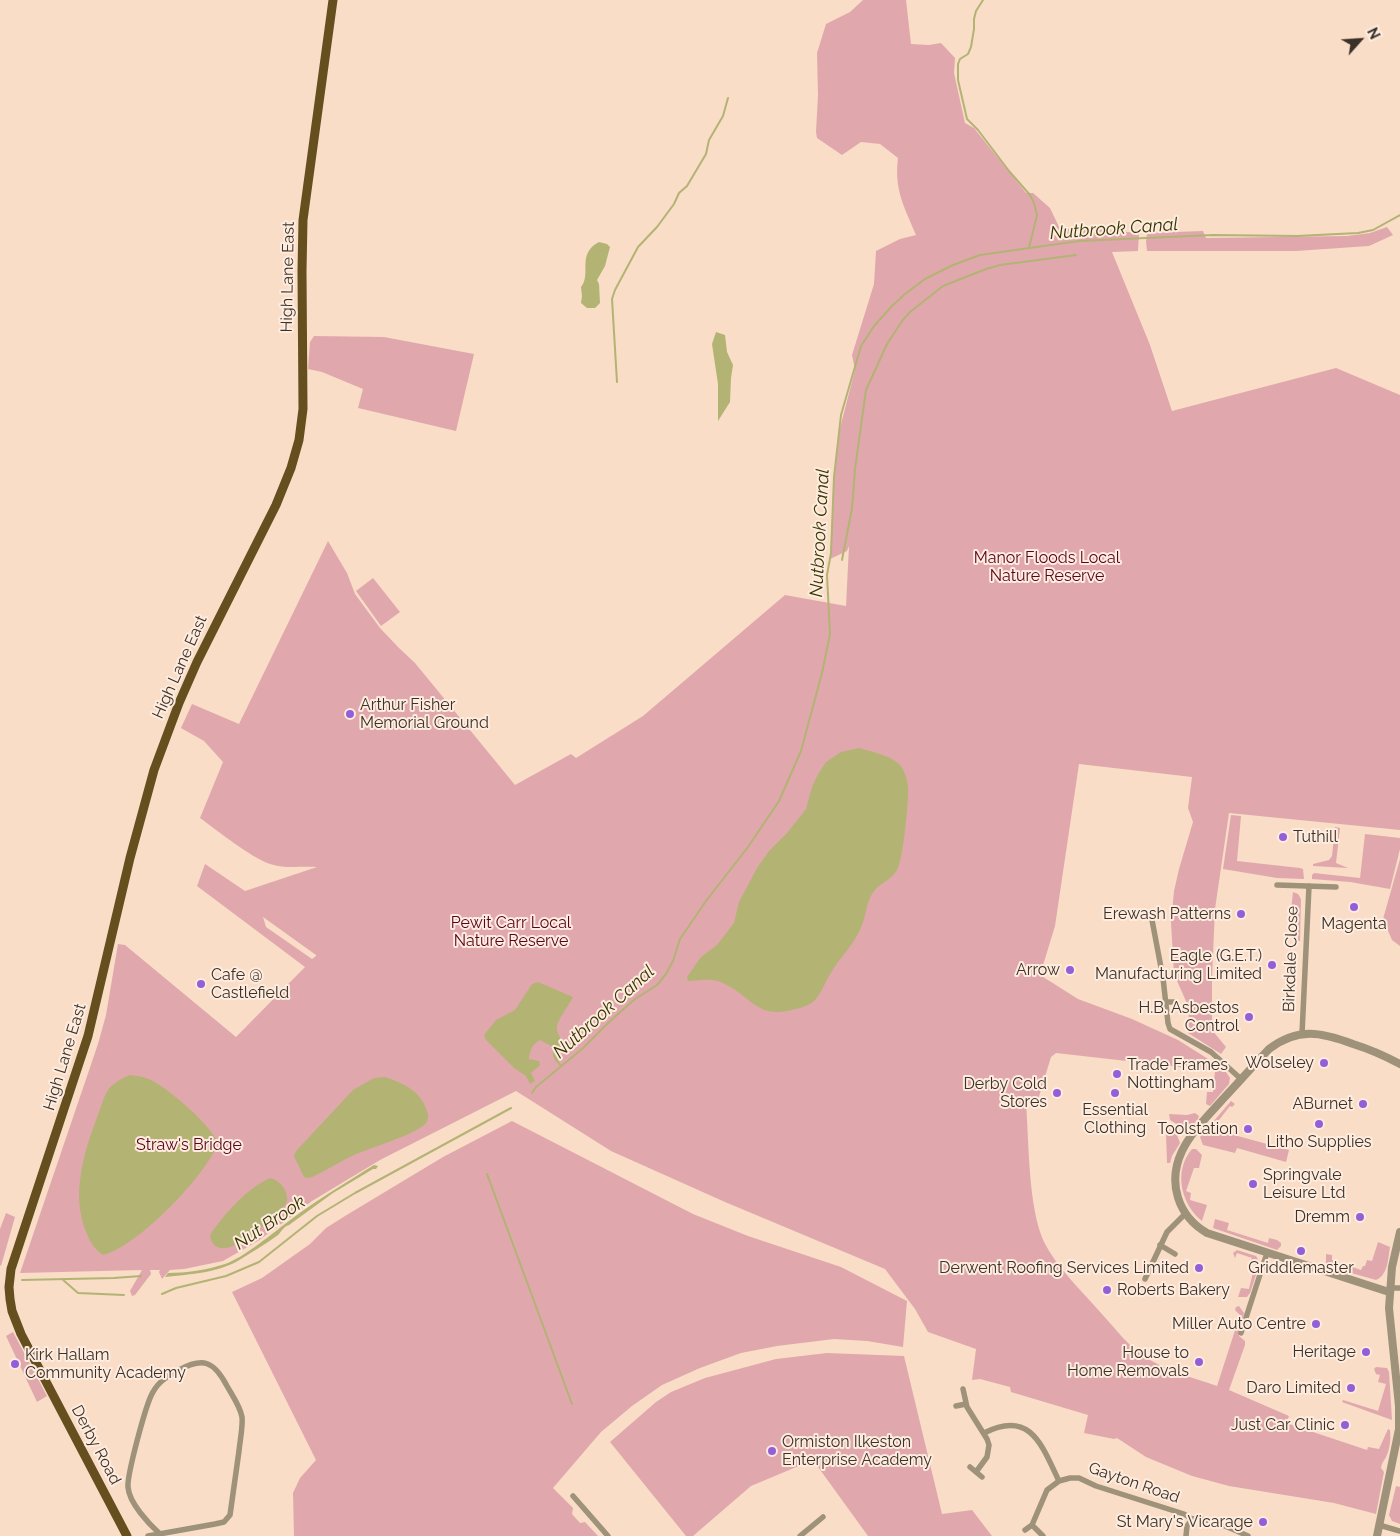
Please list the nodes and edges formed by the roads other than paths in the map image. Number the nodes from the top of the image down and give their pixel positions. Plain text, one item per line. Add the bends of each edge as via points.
1 (333, 0) edge
2 (1277, 885) dead end
3 (1309, 886) junction
4 (1336, 888) dead end
5 (1152, 920) dead end
6 (1165, 1002) junction
7 (1175, 1002) dead end
8 (1302, 1034) junction
9 (1400, 1064) edge
10 (1241, 1079) junction
11 (1185, 1214) junction
12 (1400, 1232) edge
13 (1160, 1246) junction
14 (1267, 1253) junction
15 (1175, 1254) dead end
16 (1145, 1279) dead end
17 (1400, 1288) edge
18 (1390, 1290) junction
19 (1241, 1333) dead end
20 (24, 1341) joint
21 (963, 1389) dead end
22 (966, 1404) junction
23 (956, 1406) dead end
24 (1399, 1429) edge
25 (984, 1433) junction
26 (970, 1467) dead end
27 (976, 1472) junction
28 (982, 1477) dead end
29 (1059, 1481) junction
30 (573, 1496) dead end
31 (822, 1517) dead end
32 (1192, 1519) junction
33 (1032, 1525) junction
34 (1379, 1525) junction
35 (1025, 1530) dead end
36 (1400, 1531) edge
37 (160, 1534) junction
38 (127, 1536) edge
39 (148, 1536) edge
40 (608, 1536) edge
41 (800, 1536) edge
42 (1043, 1536) edge
43 (1186, 1536) edge
44 (1248, 1536) edge
45 (1377, 1536) edge

1 - 20 main road, High Lane East via 303,220 303,409 299,440 276,506 197,662 154,770 88,1036 11,1269 10,1300
2 - 3 street, Birkdale Close
3 - 4 street, Birkdale Close
3 - 8 street, Birkdale Close
5 - 6 street
6 - 7 street
6 - 10 street via 1170,1029 1211,1052
8 - 9 street via 1332,1037 1377,1052
8 - 10 street via 1275,1044
10 - 11 street via 1182,1150 1175,1183
11 - 13 street via 1171,1227
11 - 14 street via 1208,1233
12 - 18 street
13 - 15 street
13 - 16 street
14 - 18 street
14 - 19 street
17 - 18 street
18 - 24 street
20 - 38 main road, Derby Road
21 - 22 street
22 - 23 street
22 - 25 street
24 - 34 street
25 - 27 street via 989,1453
25 - 29 street via 1002,1425 1031,1432 1040,1442
26 - 27 street
27 - 28 street
29 - 32 street, Gayton Road via 1079,1478
29 - 33 street via 1045,1493
30 - 40 street via 583,1512
31 - 41 street
32 - 43 street
32 - 44 street, Gayton Road via 1206,1520
33 - 35 street
33 - 42 street
34 - 36 street
34 - 45 street
37 - 37 street via 224,1522 230,1515 242,1415 220,1374 204,1362 188,1365 156,1387 130,1472 128,1488 131,1496 144,1518
37 - 39 street

